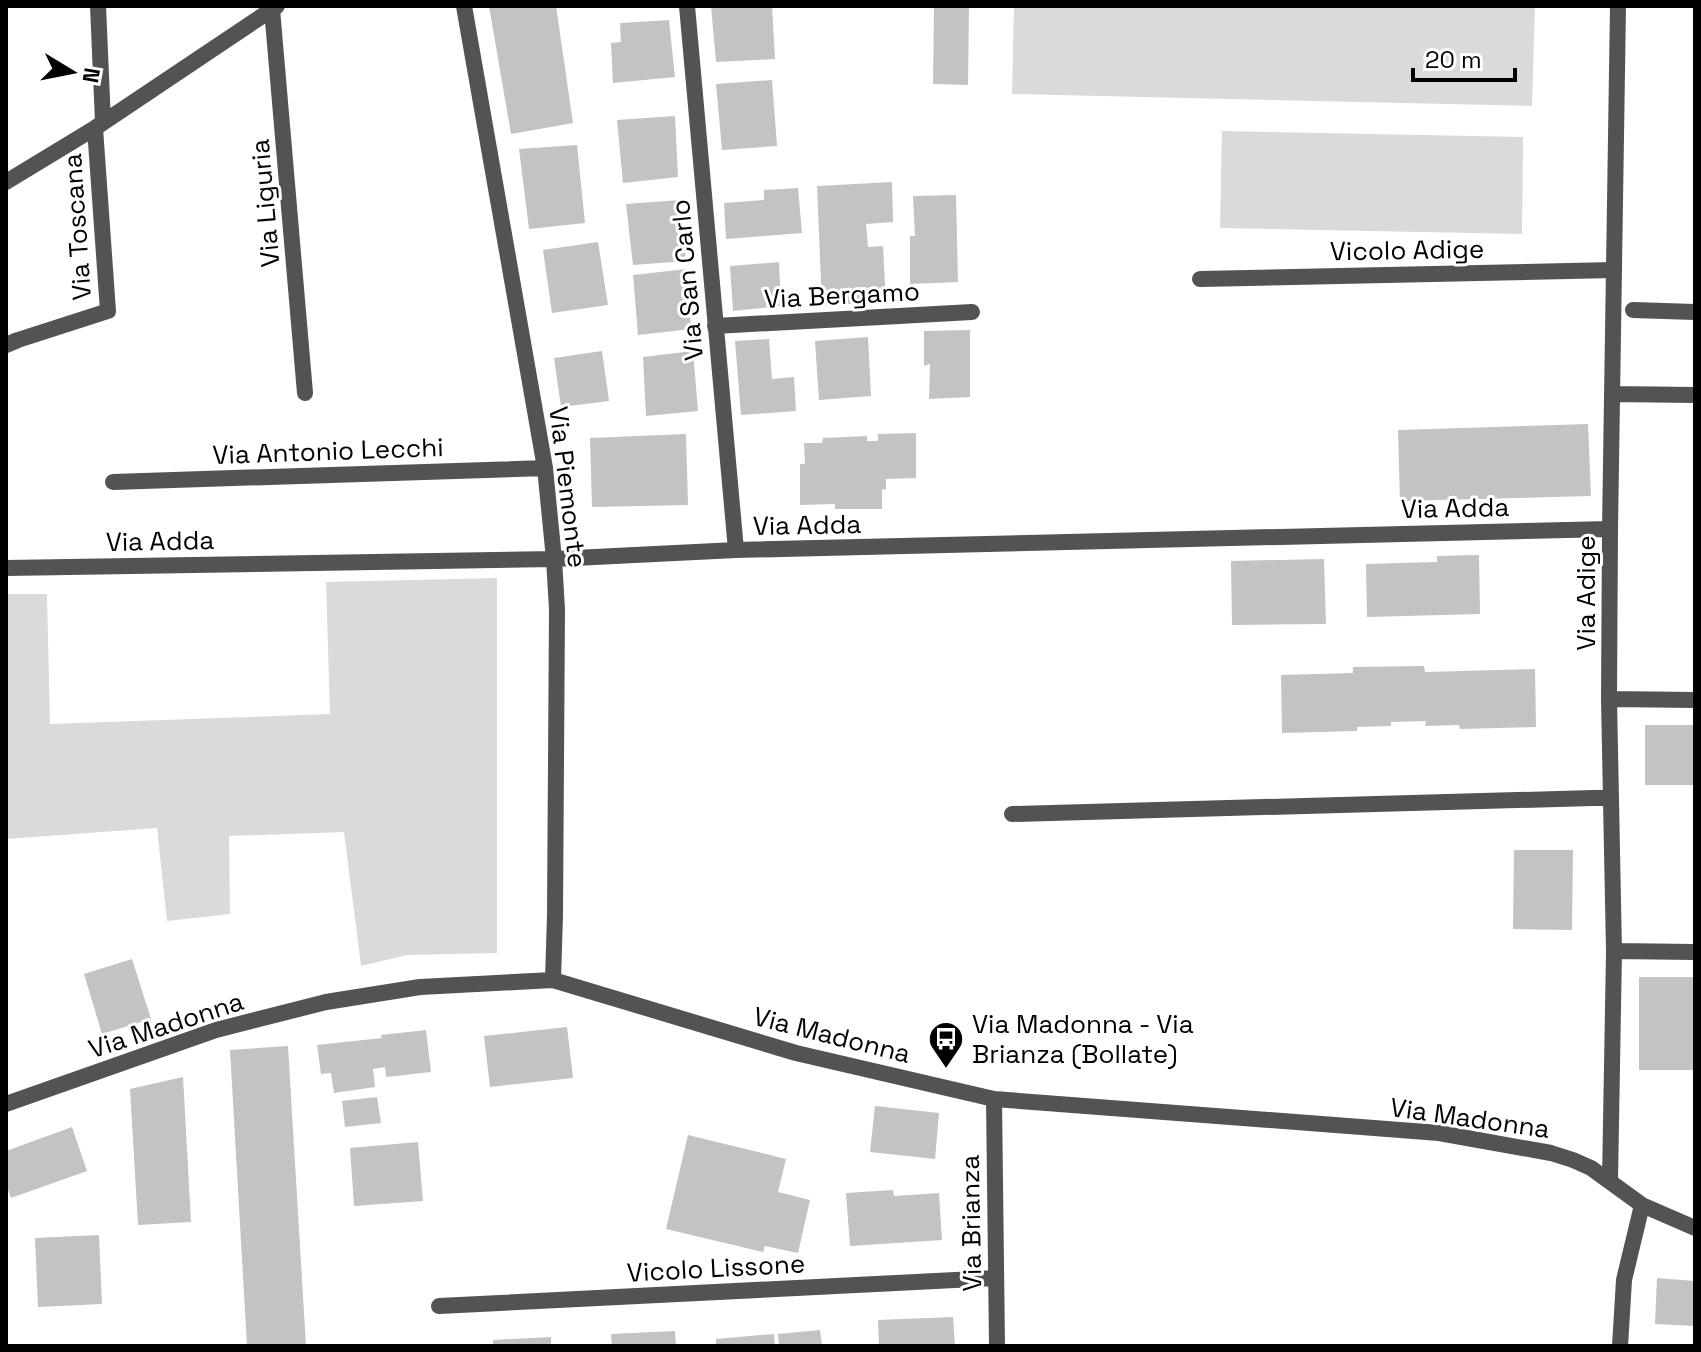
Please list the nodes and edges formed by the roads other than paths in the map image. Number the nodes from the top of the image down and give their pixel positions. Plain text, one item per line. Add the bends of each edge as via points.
1 (98, 6) edge
2 (464, 6) edge
3 (687, 6) edge
4 (1618, 6) edge
5 (275, 8) edge
6 (99, 125) junction
7 (6, 182) edge
8 (1614, 270) junction
9 (1200, 279) dead end
10 (1633, 310) dead end
11 (972, 312) dead end
12 (1695, 312) edge
13 (715, 326) junction
14 (6, 345) edge
15 (305, 393) dead end
16 (1612, 394) junction
17 (1695, 395) edge
18 (545, 468) junction
19 (113, 482) dead end
20 (1610, 529) junction
21 (736, 550) junction
22 (554, 559) junction
23 (6, 568) edge
24 (1609, 699) junction
25 (1695, 700) edge
26 (1611, 798) junction
27 (1012, 814) dead end
28 (1614, 951) junction
29 (1695, 952) edge
30 (553, 980) junction
31 (994, 1099) junction
32 (6, 1104) edge
33 (1610, 1181) junction
34 (1642, 1205) junction
35 (1695, 1228) edge
36 (995, 1278) junction
37 (439, 1306) dead end
38 (997, 1346) edge
39 (1620, 1346) edge

1 - 6 street
2 - 18 street, Via Piemonte
3 - 13 street, Via San Carlo
4 - 8 street, Via Adige
5 - 6 street
5 - 15 street, Via Liguria
6 - 7 street
6 - 14 street, Via Toscana via 108,311
8 - 9 street, Vicolo Adige
8 - 16 street, Via Adige
10 - 12 street
11 - 13 street, Via Bergamo
13 - 21 street, Via San Carlo
16 - 17 street
16 - 20 street, Via Adige
18 - 19 street, Via Antonio Lecchi
18 - 22 street, Via Piemonte
20 - 21 street, Via Adda
20 - 24 street, Via Adige
21 - 22 street, Via Adda
22 - 23 street, Via Adda
22 - 30 street, Via Piemonte
24 - 25 street
24 - 26 street, Via Adige
26 - 27 street
26 - 28 street, Via Adige
28 - 29 street
28 - 33 street, Via Adige
30 - 31 street, Via Madonna via 796,1053
30 - 32 street, Via Madonna via 420,987 326,1002 216,1030
31 - 33 street, Via Madonna via 1439,1133 1551,1153
31 - 36 street, Via Brianza
33 - 34 street, Via Madonna
34 - 35 street, Via Madonna
34 - 39 street via 1624,1280
36 - 37 street, Vicolo Lissone
36 - 38 street, Via Brianza

